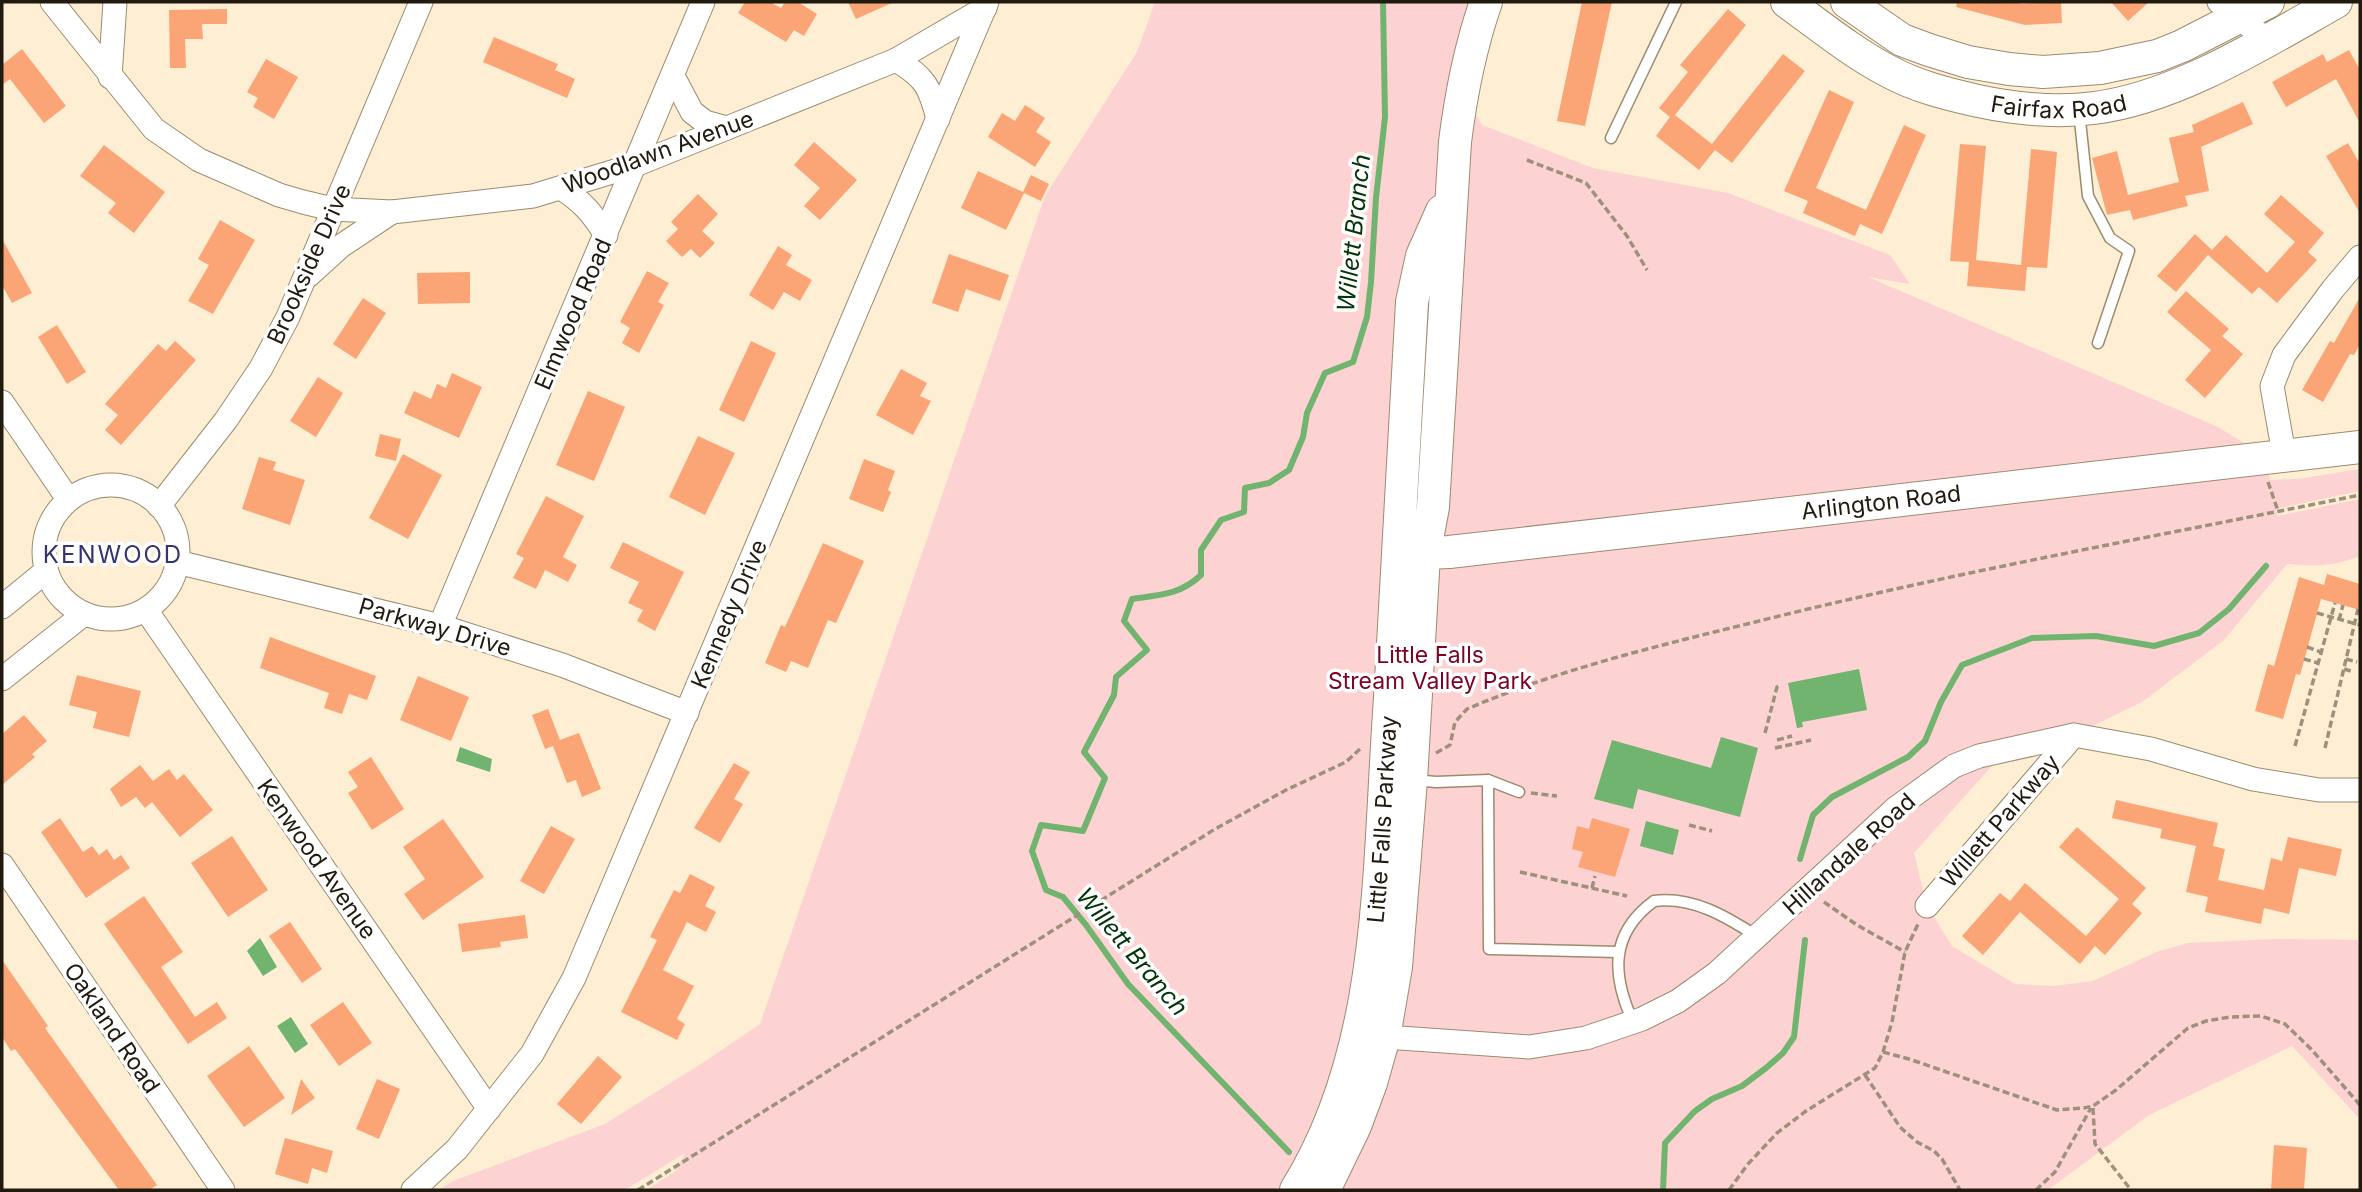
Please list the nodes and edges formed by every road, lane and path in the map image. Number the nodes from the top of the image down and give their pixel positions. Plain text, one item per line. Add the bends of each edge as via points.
1 (51, 2) edge
2 (115, 2) edge
3 (421, 2) edge
4 (703, 2) edge
5 (1486, 2) edge
6 (1676, 2) edge
7 (1787, 2) edge
8 (1847, 2) edge
9 (2268, 2) edge
10 (2336, 2) edge
11 (986, 5) edge
12 (2229, 10) edge
13 (2267, 40) junction
14 (896, 60) junction
15 (673, 76) junction
16 (110, 77) junction
17 (2079, 109) junction
18 (938, 119) junction
19 (727, 128) junction
20 (1612, 138) dead end
21 (1527, 160) dead end
22 (635, 165) junction
23 (561, 188) junction
24 (332, 209) junction
25 (392, 212) junction
26 (606, 235) junction
27 (2360, 257) edge
28 (1647, 270) dead end
29 (304, 279) junction
30 (2098, 343) dead end
31 (2, 402) edge
32 (2360, 447) edge
33 (2275, 466) junction
34 (2360, 495) edge
35 (68, 499) junction
36 (159, 506) junction
37 (2278, 512) junction
38 (1411, 554) junction
39 (177, 562) junction
40 (46, 571) junction
41 (2335, 603) dead end
42 (2343, 605) dead end
43 (2, 607) edge
44 (146, 610) junction
45 (2358, 610) dead end
46 (84, 614) junction
47 (2317, 614) dead end
48 (2330, 618) junction
49 (2339, 620) junction
50 (2357, 624) edge
51 (440, 626) junction
52 (2307, 647) dead end
53 (2321, 652) junction
54 (2304, 659) dead end
55 (2346, 659) junction
56 (2357, 662) dead end
57 (2318, 663) junction
58 (2344, 669) junction
59 (2354, 672) dead end
60 (2, 679) edge
61 (1780, 686) dead end
62 (687, 713) junction
63 (1765, 733) dead end
64 (2074, 735) junction
65 (1792, 736) dead end
66 (1777, 740) dead end
67 (1811, 740) dead end
68 (1366, 745) dead end
69 (2295, 746) dead end
70 (1775, 748) dead end
71 (2325, 748) dead end
72 (1436, 753) dead end
73 (1411, 780) junction
74 (1488, 780) junction
75 (2360, 790) edge
76 (1519, 792) joint
77 (1557, 796) dead end
78 (1689, 825) dead end
79 (1712, 831) dead end
80 (2, 865) edge
81 (1520, 872) dead end
82 (1595, 876) dead end
83 (1592, 888) junction
84 (1627, 896) dead end
85 (1824, 902) dead end
86 (1927, 906) joint
87 (1758, 937) junction
88 (1618, 952) junction
89 (1905, 952) junction
90 (1633, 1022) junction
91 (1371, 1036) junction
92 (1883, 1052) junction
93 (1865, 1074) junction
94 (2360, 1105) edge
95 (2092, 1106) junction
96 (489, 1109) junction
97 (223, 1190) edge
98 (413, 1190) edge
99 (638, 1190) edge
100 (1296, 1190) edge
101 (1324, 1190) edge
102 (1729, 1190) edge
103 (1960, 1190) edge
104 (2036, 1190) edge
105 (2131, 1190) edge

1 - 16 street, Woodlawn Avenue
2 - 16 street
3 - 24 street, Brookside Drive
4 - 15 street, Elmwood Road
5 - 38 main road, Little Falls Parkway via 1461,91 1451,191 1422,256 1412,302
6 - 20 lane
7 - 17 main road, Fairfax Road via 1888,72 1921,86 1994,104
8 - 12 main road, Fairfax Road via 1902,40 1929,50 1968,62 2043,72 2100,68 2157,56
9 - 12 main road, Fairfax Road
10 - 13 main road, Fairfax Road
11 - 14 street, Woodlawn Avenue
11 - 18 street, Kennedy Drive
12 - 13 street
13 - 17 main road, Fairfax Road via 2203,74 2141,97
14 - 18 street via 926,84
14 - 19 street, Woodlawn Avenue
15 - 19 street via 692,112 705,122
15 - 22 street, Elmwood Road
16 - 24 street, Woodlawn Avenue via 154,130 199,160 279,195
17 - 30 lane via 2088,196 2110,238 2129,251
18 - 62 street, Kennedy Drive
19 - 22 street, Woodlawn Avenue
21 - 28 path via 1586,183 1628,236
22 - 23 street, Woodlawn Avenue
22 - 26 street, Elmwood Road
23 - 25 street, Woodlawn Avenue via 533,196
23 - 26 street via 585,205
24 - 25 street, Woodlawn Avenue
24 - 29 street, Brookside Drive
25 - 29 street via 341,246
26 - 51 street, Elmwood Road
27 - 33 street via 2284,355 2272,386
29 - 36 street, Brookside Drive via 261,368
31 - 35 street
32 - 33 main road, Arlington Road
33 - 37 path
33 - 38 main road, Arlington Road
34 - 37 path
35 - 36 street via 86,489 125,486 144,493
35 - 40 street via 46,532
36 - 39 street via 171,522
37 - 72 path via 1957,576 1586,665 1467,709 1458,717 1450,745
38 - 73 main road, Little Falls Parkway
38 - 91 main road, Little Falls Parkway via 1367,993
39 - 44 street via 172,581
39 - 51 street, Parkway Drive
40 - 43 street
40 - 46 street via 67,604
41 - 48 path
42 - 49 path
44 - 46 street via 105,620
44 - 96 street, Kenwood Avenue
45 - 50 path
46 - 60 street
47 - 48 path
48 - 49 path
48 - 53 path
49 - 50 path
50 - 55 path
51 - 62 street, Parkway Drive via 562,665
52 - 53 path
53 - 57 path
54 - 57 path
55 - 56 path
55 - 58 path
57 - 69 path
58 - 59 path
58 - 71 path
61 - 63 path
62 - 96 street, Kennedy Drive via 574,978 532,1054
64 - 75 street, Hillandale Road via 2151,749 2253,779 2319,790
64 - 86 street, Willett Parkway
64 - 87 street, Hillandale Road via 2008,748 1954,766 1896,808
65 - 66 path
67 - 70 path
68 - 99 path via 1346,762 1215,829
73 - 74 lane
73 - 91 main road, Little Falls Parkway via 1396,967
74 - 76 lane
74 - 88 lane via 1489,949
76 - 77 path
78 - 79 path
80 - 97 street, Oakland Road
81 - 83 path
82 - 83 path
83 - 84 path
85 - 89 path
86 - 89 path
87 - 88 lane via 1698,905 1654,901 1634,919
87 - 90 street, Hillandale Road via 1678,1001
88 - 90 lane via 1619,984
89 - 92 path
90 - 91 street, Hillandale Road via 1586,1038 1529,1047
91 - 100 main road, Little Falls Parkway
91 - 101 main road, Little Falls Parkway via 1371,1083
92 - 93 path via 1875,1068
92 - 95 path via 2057,1110
93 - 102 path via 1777,1133
93 - 103 path via 1900,1127 1942,1159
94 - 95 path via 2285,1024 2261,1016 2230,1017 2188,1028
95 - 104 path via 2055,1172
95 - 105 path via 2095,1144
96 - 98 street, Kennedy Drive via 457,1149

